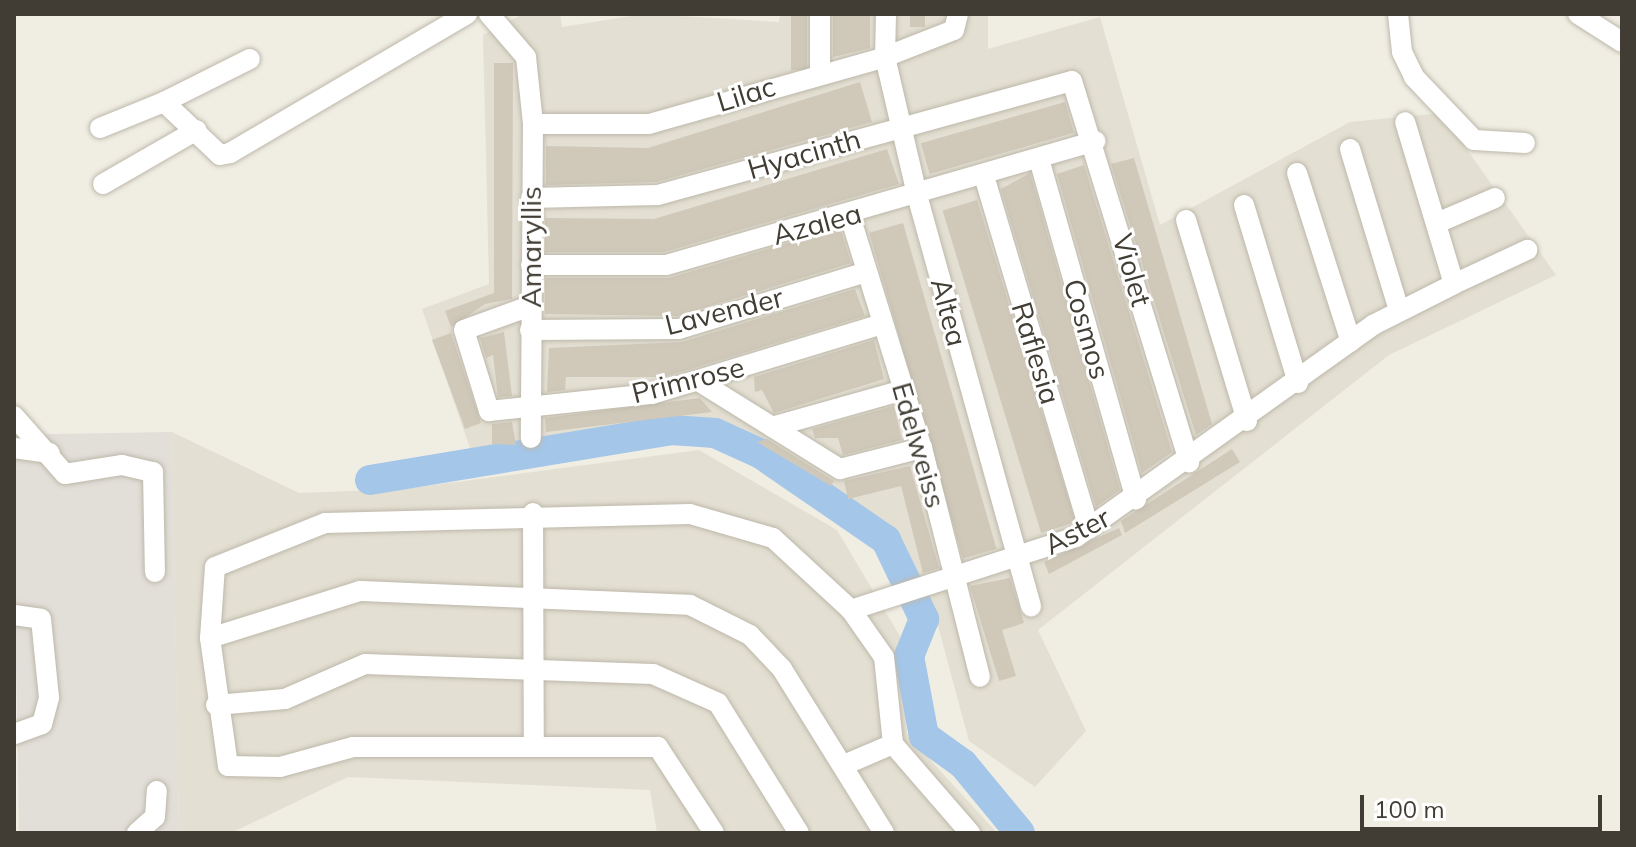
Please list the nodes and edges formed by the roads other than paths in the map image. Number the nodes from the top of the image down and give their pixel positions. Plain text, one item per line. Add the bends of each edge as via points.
1 (467, 14) edge
2 (489, 14) edge
3 (820, 14) edge
4 (886, 14) edge
5 (1398, 14) edge
6 (1578, 14) edge
7 (956, 22) edge
8 (1622, 42) edge
9 (885, 57) junction
10 (250, 59) dead end
11 (820, 72) junction
12 (1072, 81) joint
13 (164, 102) junction
14 (1405, 122) dead end
15 (533, 124) junction
16 (901, 125) junction
17 (100, 128) dead end
18 (197, 130) junction
19 (1095, 141) junction
20 (1525, 143) dead end
21 (1350, 149) dead end
22 (1039, 159) junction
23 (1297, 173) dead end
24 (984, 176) junction
25 (103, 184) dead end
26 (917, 195) junction
27 (531, 198) junction
28 (1495, 198) dead end
29 (1244, 205) dead end
30 (850, 216) junction
31 (1186, 220) dead end
32 (1437, 223) junction
33 (1527, 250) dead end
34 (531, 265) junction
35 (867, 272) junction
36 (1454, 284) junction
37 (530, 306) junction
38 (1399, 310) junction
39 (883, 324) junction
40 (530, 330) junction
41 (1351, 342) junction
42 (700, 382) junction
43 (1298, 383) junction
44 (904, 390) junction
45 (529, 407) junction
46 (14, 416) edge
47 (1247, 421) junction
48 (772, 427) junction
49 (531, 438) dead end
50 (14, 448) edge
51 (922, 448) junction
52 (50, 453) junction
53 (1189, 462) junction
54 (1136, 499) junction
55 (533, 513) junction
56 (1089, 529) junction
57 (1017, 559) junction
58 (155, 572) dead end
59 (955, 578) junction
60 (534, 598) junction
61 (1031, 607) dead end
62 (851, 610) junction
63 (14, 615) edge
64 (210, 638) junction
65 (530, 668) junction
66 (980, 677) dead end
67 (216, 705) junction
68 (14, 734) edge
69 (534, 743) junction
70 (893, 744) junction
71 (844, 765) junction
72 (157, 791) dead end
73 (137, 833) edge
74 (714, 833) edge
75 (799, 833) edge
76 (884, 833) edge
77 (970, 833) edge

1 - 18 street via 230,153 220,155
2 - 15 street, Amaryllis via 526,57
3 - 11 street
4 - 9 street, Altea
5 - 20 street via 1402,52 1414,77 1474,140
6 - 8 street
7 - 9 street, Lilac
9 - 11 street, Lilac
9 - 16 street, Altea
10 - 13 street
11 - 15 street, Lilac via 649,124
12 - 16 street, Hyacinth
12 - 19 street, Violet
13 - 17 street
13 - 18 street
14 - 32 street
15 - 27 street, Amaryllis
16 - 26 street, Altea
16 - 27 street, Hyacinth via 658,195
18 - 25 street
19 - 22 street, Azalea
19 - 53 street, Violet
21 - 38 street
22 - 24 street, Azalea
22 - 54 street, Cosmos
23 - 41 street
24 - 26 street, Azalea
24 - 56 street, Raflesia
26 - 30 street, Azalea
26 - 57 street, Altea
27 - 34 street, Amaryllis
28 - 32 street
29 - 43 street
30 - 34 street, Azalea via 666,265
30 - 35 street, Edelweiss
31 - 47 street
32 - 36 street
33 - 36 street, Aster
34 - 37 street, Amaryllis
35 - 39 street, Edelweiss
35 - 40 street, Lavender via 679,329
36 - 38 street, Aster
37 - 40 street, Amaryllis
37 - 45 street, Primrose via 464,330 489,411
38 - 41 street, Aster
39 - 42 street, Primrose
39 - 44 street, Edelweiss
40 - 45 street, Amaryllis
41 - 43 street, Aster
42 - 45 street, Primrose
42 - 48 street
43 - 47 street, Aster
44 - 48 street
44 - 51 street, Edelweiss
45 - 49 street, Amaryllis
46 - 52 street
47 - 53 street, Aster
48 - 51 street via 840,469
50 - 52 street
51 - 59 street, Edelweiss
52 - 58 street via 65,474 122,465 153,472
53 - 54 street, Aster
54 - 56 street, Aster
55 - 60 street
55 - 62 street via 690,514 773,538
55 - 64 street via 300,528 215,567
56 - 57 street, Aster
57 - 59 street, Aster
57 - 61 street, Altea
59 - 62 street, Aster
59 - 66 street, Edelweiss
60 - 64 street via 360,591
60 - 65 street
60 - 71 street via 657,600 721,617 782,669
62 - 70 street via 884,657
63 - 68 street via 41,619 49,698 42,724
64 - 67 street
65 - 67 street via 365,664 285,699
65 - 69 street
65 - 75 street via 653,674 704,693 718,703
67 - 69 street via 228,766 255,770 353,747
69 - 74 street via 658,747
70 - 71 street
70 - 77 street
71 - 76 street
72 - 73 street via 155,817

